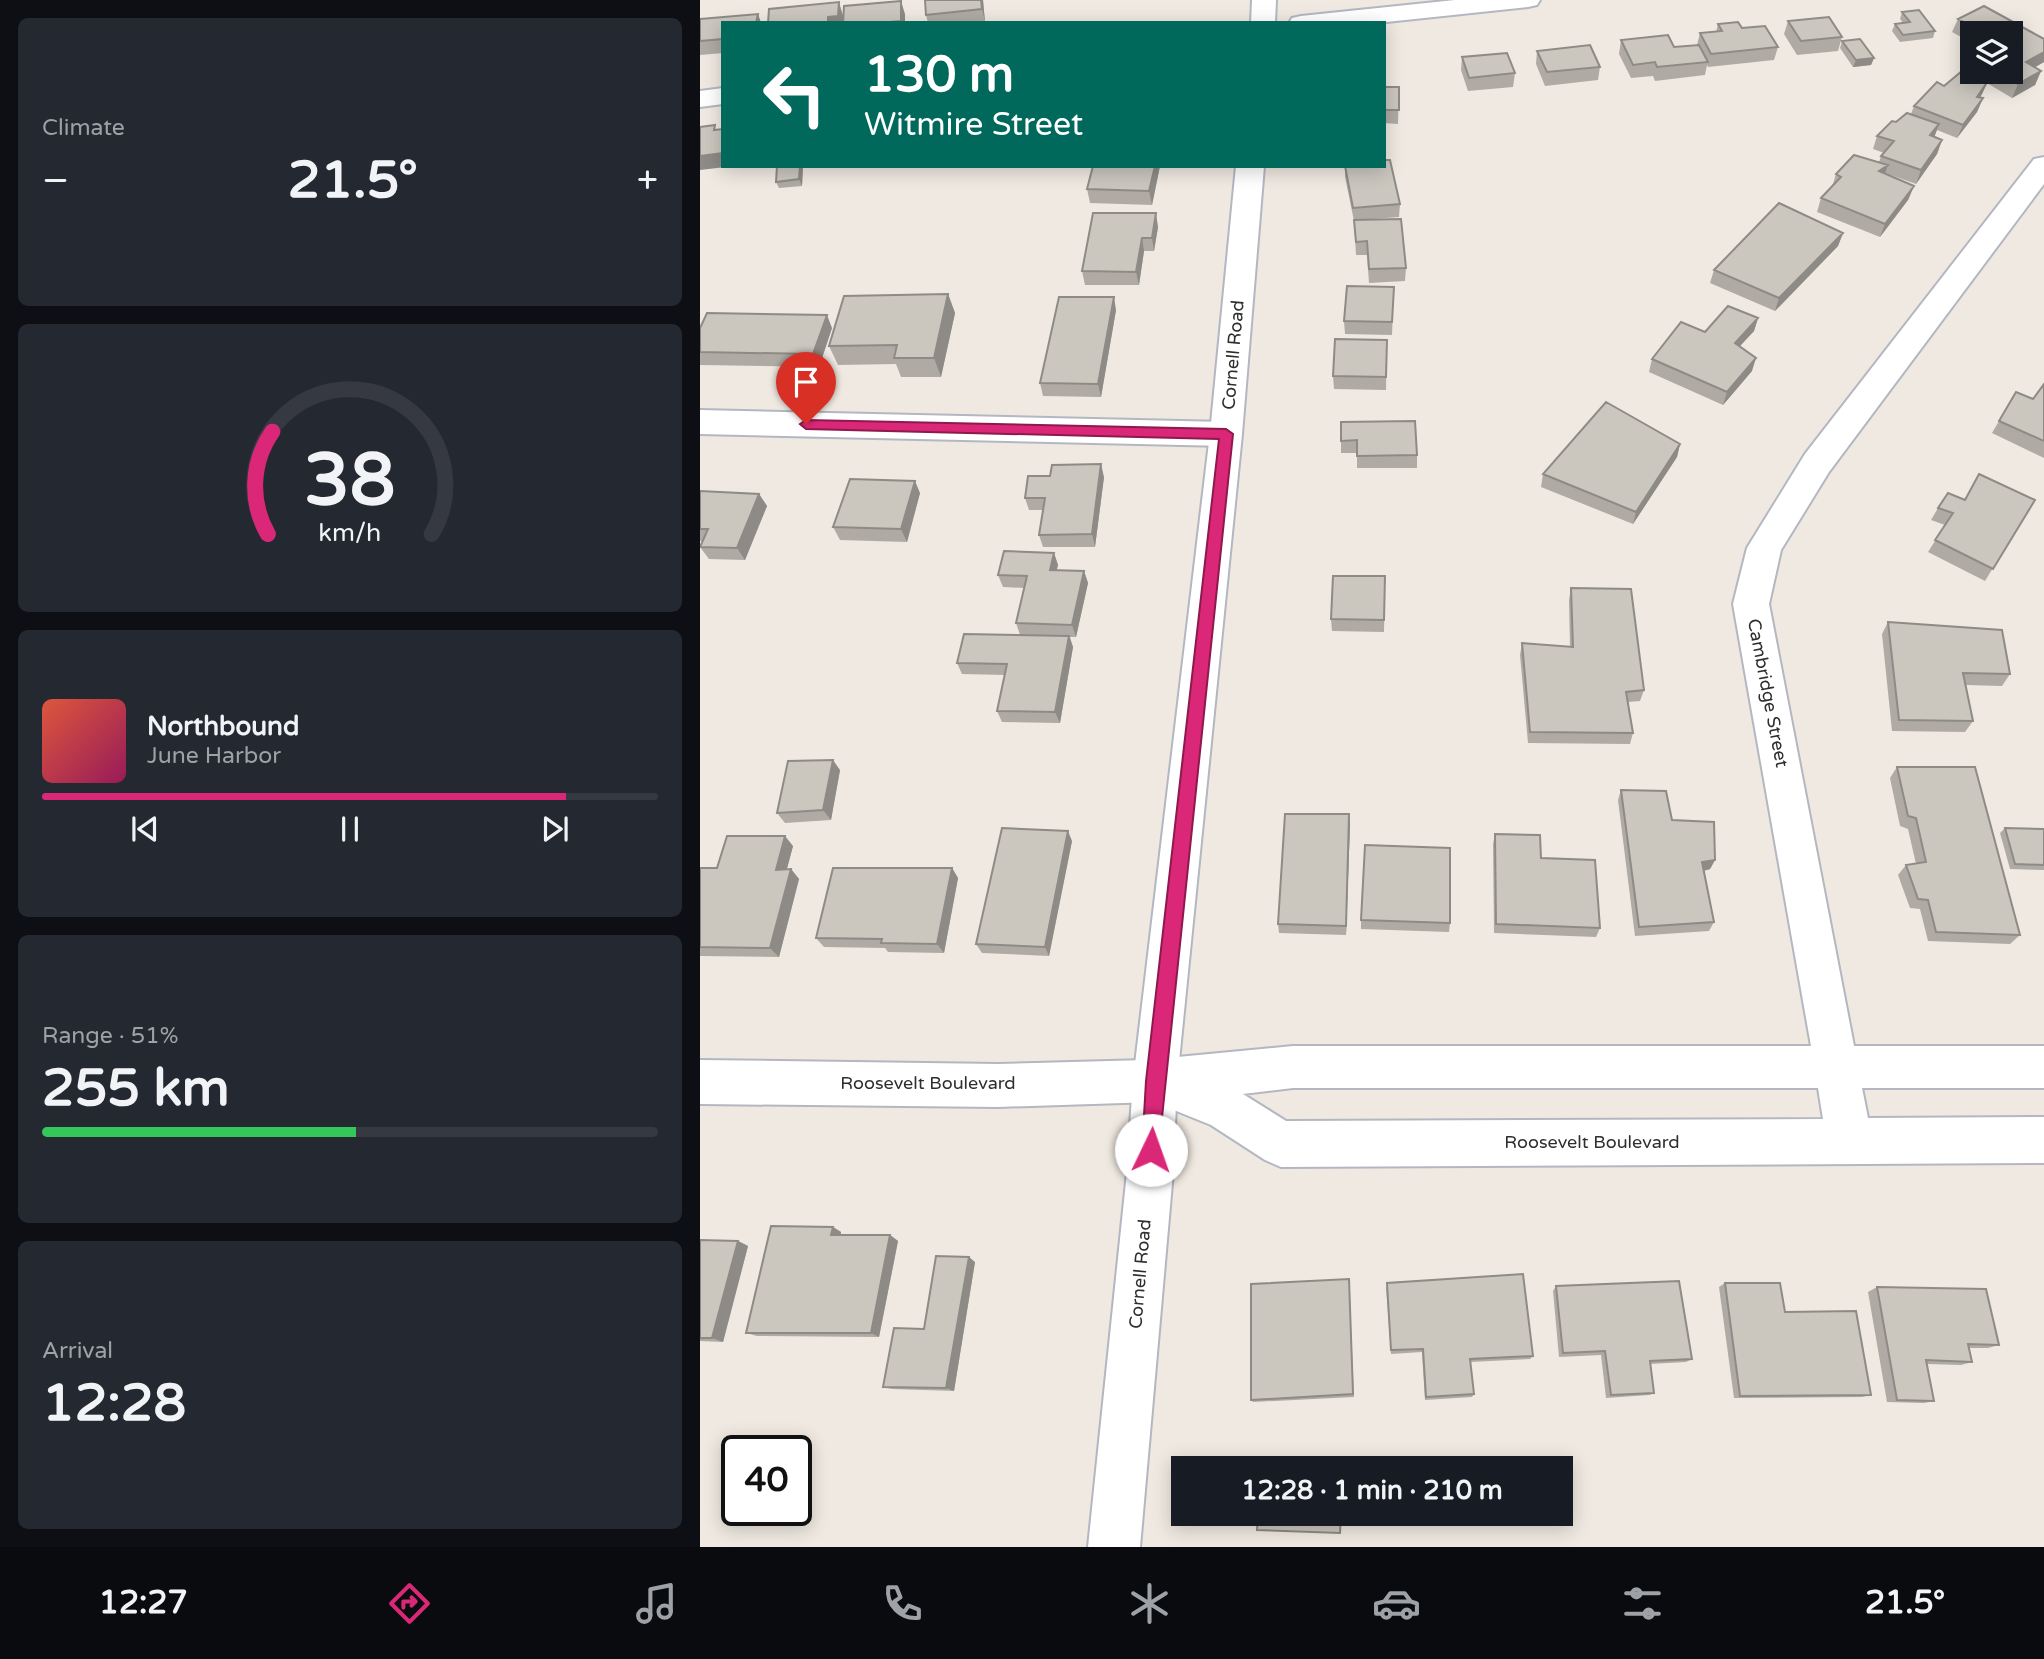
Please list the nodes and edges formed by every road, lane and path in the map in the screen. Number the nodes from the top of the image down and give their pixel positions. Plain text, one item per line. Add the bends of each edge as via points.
1 (1264, 0) edge
2 (1528, 0) edge
3 (1263, 21) edge
4 (1321, 21) edge
5 (721, 96) edge
6 (700, 99) edge
7 (2044, 164) edge
8 (1250, 168) edge
9 (700, 422) edge
10 (1226, 434) junction
11 (1838, 1065) junction
12 (2044, 1067) edge
13 (1155, 1081) junction
14 (700, 1082) edge
15 (2044, 1140) edge
16 (1850, 1141) junction
17 (1114, 1547) edge

1 - 3 street
2 - 4 street
5 - 6 street
7 - 11 street, Cambridge Street via 1817,463 1764,548 1751,604
8 - 10 street, Cornell Road
9 - 10 street
10 - 13 street, Cornell Road
11 - 12 street, Roosevelt Boulevard
11 - 13 street, Roosevelt Boulevard via 1293,1067
11 - 16 street, Cambridge Street
13 - 14 street, Roosevelt Boulevard
13 - 16 street, Roosevelt Boulevard via 1226,1109 1281,1144
13 - 17 street, Cornell Road
15 - 16 street, Roosevelt Boulevard

